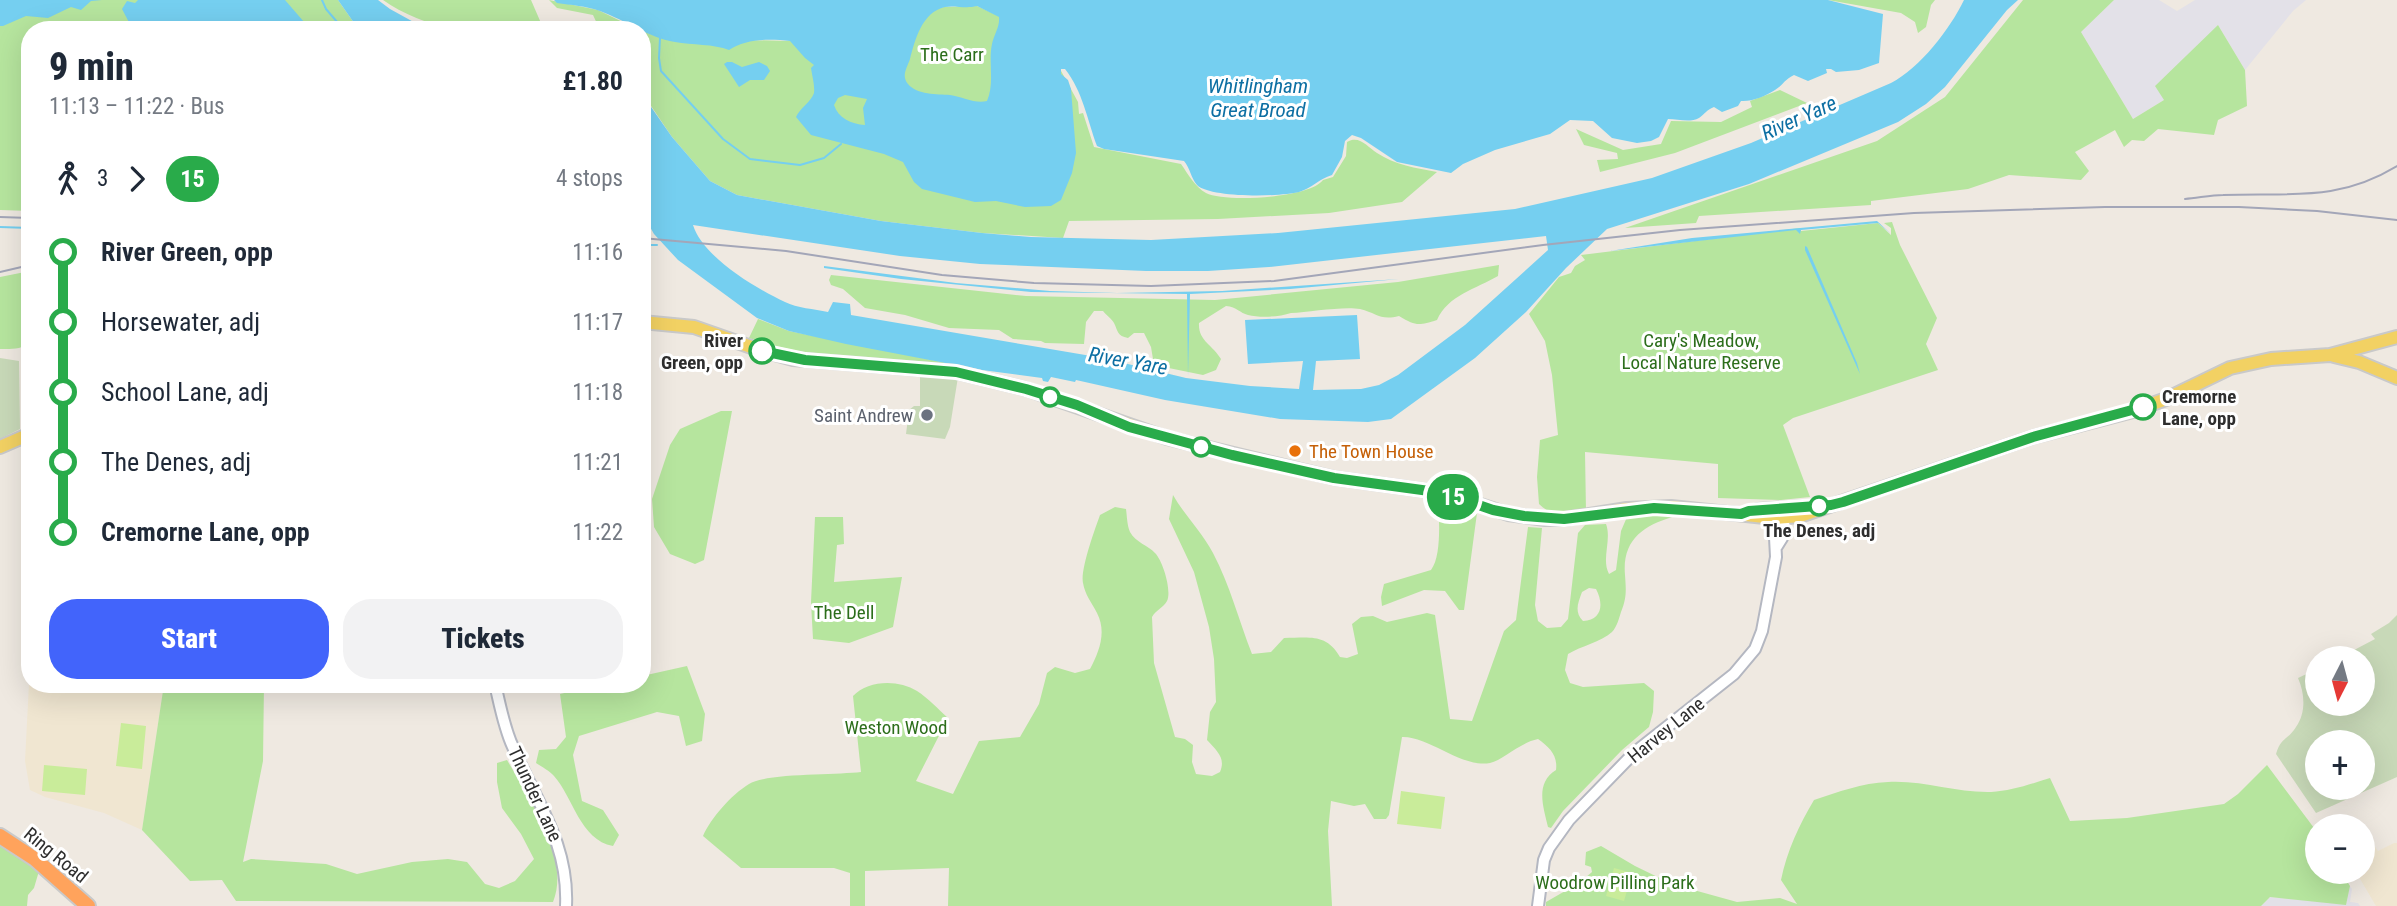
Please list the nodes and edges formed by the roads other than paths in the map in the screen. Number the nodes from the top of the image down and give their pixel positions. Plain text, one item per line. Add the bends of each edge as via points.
1 (651, 323) edge
2 (2397, 337) edge
3 (2381, 342) junction
4 (2346, 352) junction
5 (2330, 355) junction
6 (2374, 368) junction
7 (2397, 378) edge
8 (21, 438) edge
9 (0, 447) edge
10 (1779, 514) junction
11 (497, 693) edge
12 (0, 836) edge
13 (88, 906) edge
14 (566, 906) edge
15 (1538, 906) edge

1 - 10 main road via 694,327 793,359 956,372 1036,392 1167,438 1334,478 1444,493 1508,514 1552,519 1671,507
2 - 3 main road
3 - 4 main road
3 - 6 main road via 2370,352
4 - 5 main road
4 - 6 main road
5 - 6 main road
5 - 10 main road via 2271,359 2230,368 2133,411 2033,437 1831,505
6 - 7 main road
8 - 9 main road
10 - 15 street, Harvey Lane via 1782,537 1755,649 1734,674 1634,753 1569,820 1544,860
11 - 14 street, Thunder Lane via 509,738 559,847
12 - 13 highway, Ring Road

